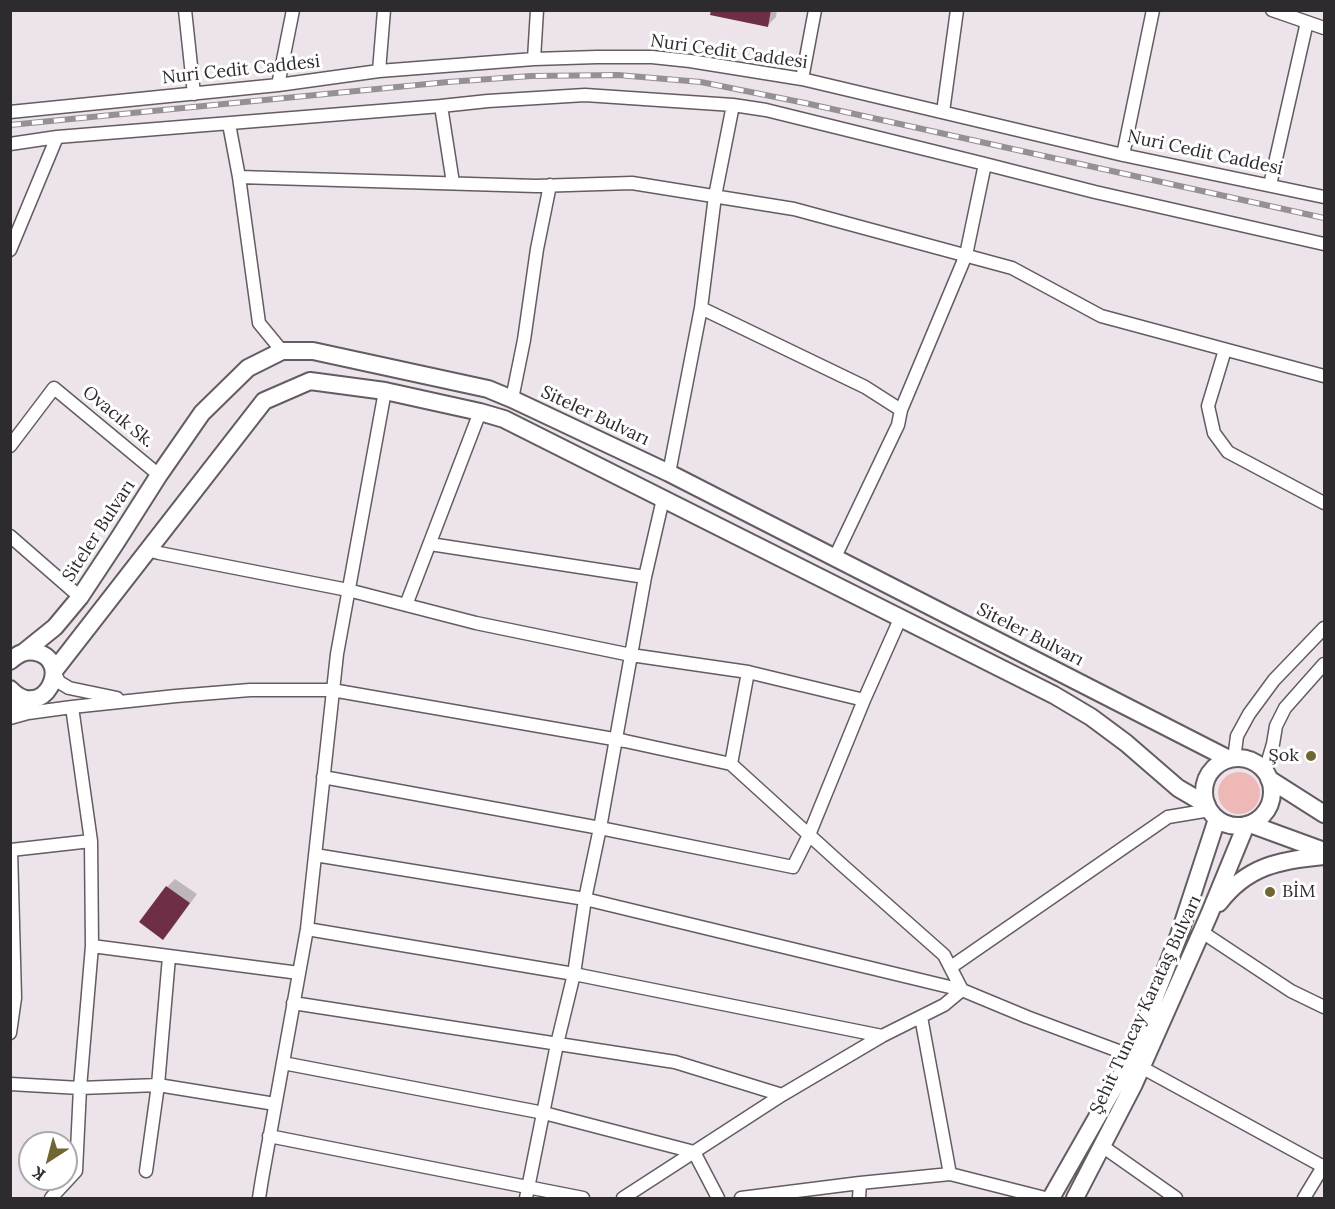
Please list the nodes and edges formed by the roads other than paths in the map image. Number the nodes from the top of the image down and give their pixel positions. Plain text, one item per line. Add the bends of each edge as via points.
1 (185, 10) edge
2 (293, 10) edge
3 (384, 10) edge
4 (537, 10) edge
5 (814, 10) edge
6 (957, 10) edge
7 (1153, 10) edge
8 (1272, 10) edge
9 (1307, 22) junction
10 (1324, 28) edge
11 (534, 59) junction
12 (379, 71) junction
13 (802, 80) junction
14 (278, 85) junction
15 (194, 94) junction
16 (733, 105) junction
17 (441, 106) junction
18 (10, 112) edge
19 (943, 112) junction
20 (229, 124) junction
21 (57, 137) junction
22 (10, 144) edge
23 (1123, 155) junction
24 (986, 164) junction
25 (239, 177) junction
26 (453, 183) junction
27 (550, 185) junction
28 (1270, 185) junction
29 (715, 196) junction
30 (1324, 197) edge
31 (1324, 244) edge
32 (10, 249) edge
33 (966, 255) junction
34 (701, 308) junction
35 (1225, 350) junction
36 (282, 351) junction
37 (1324, 376) edge
38 (385, 392) junction
39 (512, 399) junction
40 (901, 410) junction
41 (480, 411) junction
42 (10, 446) edge
43 (669, 472) junction
44 (159, 474) junction
45 (663, 499) junction
46 (1324, 503) edge
47 (10, 536) edge
48 (430, 544) junction
49 (147, 550) junction
50 (835, 557) junction
51 (645, 577) junction
52 (348, 590) junction
53 (80, 597) junction
54 (406, 605) junction
55 (900, 619) junction
56 (1324, 628) edge
57 (631, 655) junction
58 (14, 658) edge
59 (1324, 664) edge
60 (54, 671) junction
61 (748, 672) junction
62 (10, 689) edge
63 (332, 690) junction
64 (32, 699) junction
65 (864, 700) junction
66 (129, 701) junction
67 (72, 706) junction
68 (10, 710) edge
69 (10, 718) edge
70 (616, 740) junction
71 (1231, 759) junction
72 (731, 764) junction
73 (1267, 775) junction
74 (323, 777) junction
75 (1211, 812) junction
76 (1324, 814) edge
77 (1248, 824) junction
78 (600, 828) junction
79 (808, 835) junction
80 (91, 841) junction
81 (1324, 854) edge
82 (315, 855) junction
83 (585, 899) junction
84 (1209, 915) junction
85 (307, 929) junction
86 (1202, 932) junction
87 (92, 946) junction
88 (169, 957) junction
89 (951, 968) junction
90 (299, 973) junction
91 (574, 974) junction
92 (962, 990) junction
93 (13, 997) edge
94 (293, 1003) junction
95 (1324, 1007) edge
96 (921, 1017) junction
97 (10, 1033) edge
98 (882, 1036) junction
99 (557, 1044) junction
100 (1137, 1061) junction
101 (283, 1062) junction
102 (10, 1084) edge
103 (158, 1085) junction
104 (80, 1088) junction
105 (782, 1095) junction
106 (275, 1104) junction
107 (544, 1113) junction
108 (270, 1136) junction
109 (1102, 1146) junction
110 (694, 1152) junction
111 (1324, 1166) edge
112 (146, 1171) dead end
113 (950, 1174) junction
114 (860, 1183) junction
115 (528, 1193) edge
116 (771, 1197) edge
117 (51, 1198) edge
118 (260, 1198) edge
119 (583, 1198) edge
120 (623, 1198) edge
121 (718, 1198) edge
122 (741, 1198) edge
123 (859, 1198) edge
124 (1045, 1198) edge
125 (1051, 1198) edge
126 (1076, 1198) edge
127 (1176, 1198) edge
128 (1304, 1198) edge

1 - 15 street
2 - 14 street
3 - 12 street
4 - 11 street
5 - 13 street
6 - 19 street
7 - 23 street
8 - 9 street
9 - 10 street
9 - 28 street
11 - 12 street, Nuri Cedit Caddesi
11 - 13 street, Nuri Cedit Caddesi via 652,57
12 - 14 street, Nuri Cedit Caddesi
13 - 19 street, Nuri Cedit Caddesi
14 - 15 street, Nuri Cedit Caddesi
15 - 18 street, Nuri Cedit Caddesi
16 - 17 street via 585,95
16 - 24 street
16 - 29 street
17 - 20 street
17 - 26 street
19 - 23 street, Nuri Cedit Caddesi
20 - 21 street
20 - 25 street
21 - 22 street
21 - 32 street
23 - 28 street, Nuri Cedit Caddesi
24 - 31 street
24 - 33 street
25 - 26 street
25 - 36 street via 258,323
26 - 27 street
27 - 29 street via 633,183
27 - 39 street
28 - 30 street, Nuri Cedit Caddesi
29 - 33 street via 794,209
29 - 34 street
33 - 35 street via 1012,268 1101,316
33 - 40 street
34 - 40 street via 865,387
34 - 43 street
35 - 37 street
35 - 46 street via 1208,406 1214,433 1228,452
36 - 39 main road, Siteler Bulvarı via 313,351 488,389
36 - 44 main road, Siteler Bulvarı via 248,368 202,413
38 - 41 main road
38 - 49 main road via 310,381 264,401
38 - 52 street
39 - 43 main road, Siteler Bulvarı
40 - 50 street via 898,425
41 - 45 main road via 504,419
41 - 48 street
42 - 44 street, Ovacık Sk. via 54,388
43 - 50 main road, Siteler Bulvarı
44 - 53 main road, Siteler Bulvarı
45 - 51 street
45 - 55 main road
47 - 53 street
48 - 51 street
48 - 54 street
49 - 52 street
49 - 60 main road
50 - 71 main road, Siteler Bulvarı
51 - 57 street
52 - 54 street
52 - 63 street
53 - 58 main road, Siteler Bulvarı via 55,627
54 - 57 street
55 - 65 street
55 - 75 main road via 1091,717
56 - 71 street via 1274,680 1249,714
57 - 61 street
57 - 70 street
58 - 60 main road via 32,651 40,653
59 - 73 street via 1285,708 1276,726
60 - 64 main road via 52,687
60 - 66 street via 59,682 69,688
61 - 65 street
61 - 72 street
62 - 64 main road via 17,696
63 - 66 street via 250,690
63 - 70 street
63 - 74 street
64 - 68 main road
65 - 79 street
66 - 67 street
67 - 69 street
67 - 80 street
70 - 72 street
70 - 78 street
71 - 73 main road via 1251,761
71 - 75 main road via 1208,776 1204,798
72 - 79 street
73 - 76 main road
73 - 77 main road via 1272,788 1267,810
74 - 78 street
74 - 82 street
75 - 77 main road via 1227,824
75 - 89 street via 1168,817
75 - 100 main road, Şehit Tuncay Karataş Bulvarı via 1179,935
77 - 81 main road
77 - 84 main road, Şehit Tuncay Karataş Bulvarı
78 - 79 street via 793,867
78 - 83 street
79 - 89 street via 944,955
80 - 87 street
80 - 93 street via 11,850
81 - 84 main road via 1269,864 1230,888
82 - 83 street
82 - 85 street
83 - 91 street
83 - 92 street
84 - 86 main road, Şehit Tuncay Karataş Bulvarı
85 - 90 street
85 - 91 street
86 - 95 street via 1291,991
86 - 100 main road, Şehit Tuncay Karataş Bulvarı
87 - 88 street
87 - 104 street
88 - 90 street
88 - 103 street
89 - 92 street
90 - 94 street
91 - 98 street
91 - 99 street
92 - 96 street
92 - 100 street
93 - 97 street
94 - 99 street
94 - 101 street
96 - 98 street
96 - 113 street
98 - 105 street
99 - 105 street via 675,1062
99 - 107 street
100 - 109 main road, Şehit Tuncay Karataş Bulvarı
100 - 111 street
100 - 125 main road, Şehit Tuncay Karataş Bulvarı
101 - 106 street
101 - 107 street
102 - 104 street
103 - 104 street
103 - 106 street
103 - 112 street
104 - 117 street via 76,1171
105 - 110 street
106 - 108 street
107 - 110 street
107 - 115 street
108 - 115 street
108 - 118 street
109 - 126 main road, Şehit Tuncay Karataş Bulvarı
109 - 127 street
110 - 120 street
110 - 121 street
111 - 128 street
113 - 114 street
113 - 124 street
114 - 116 street
114 - 123 street
115 - 119 street
116 - 122 street

